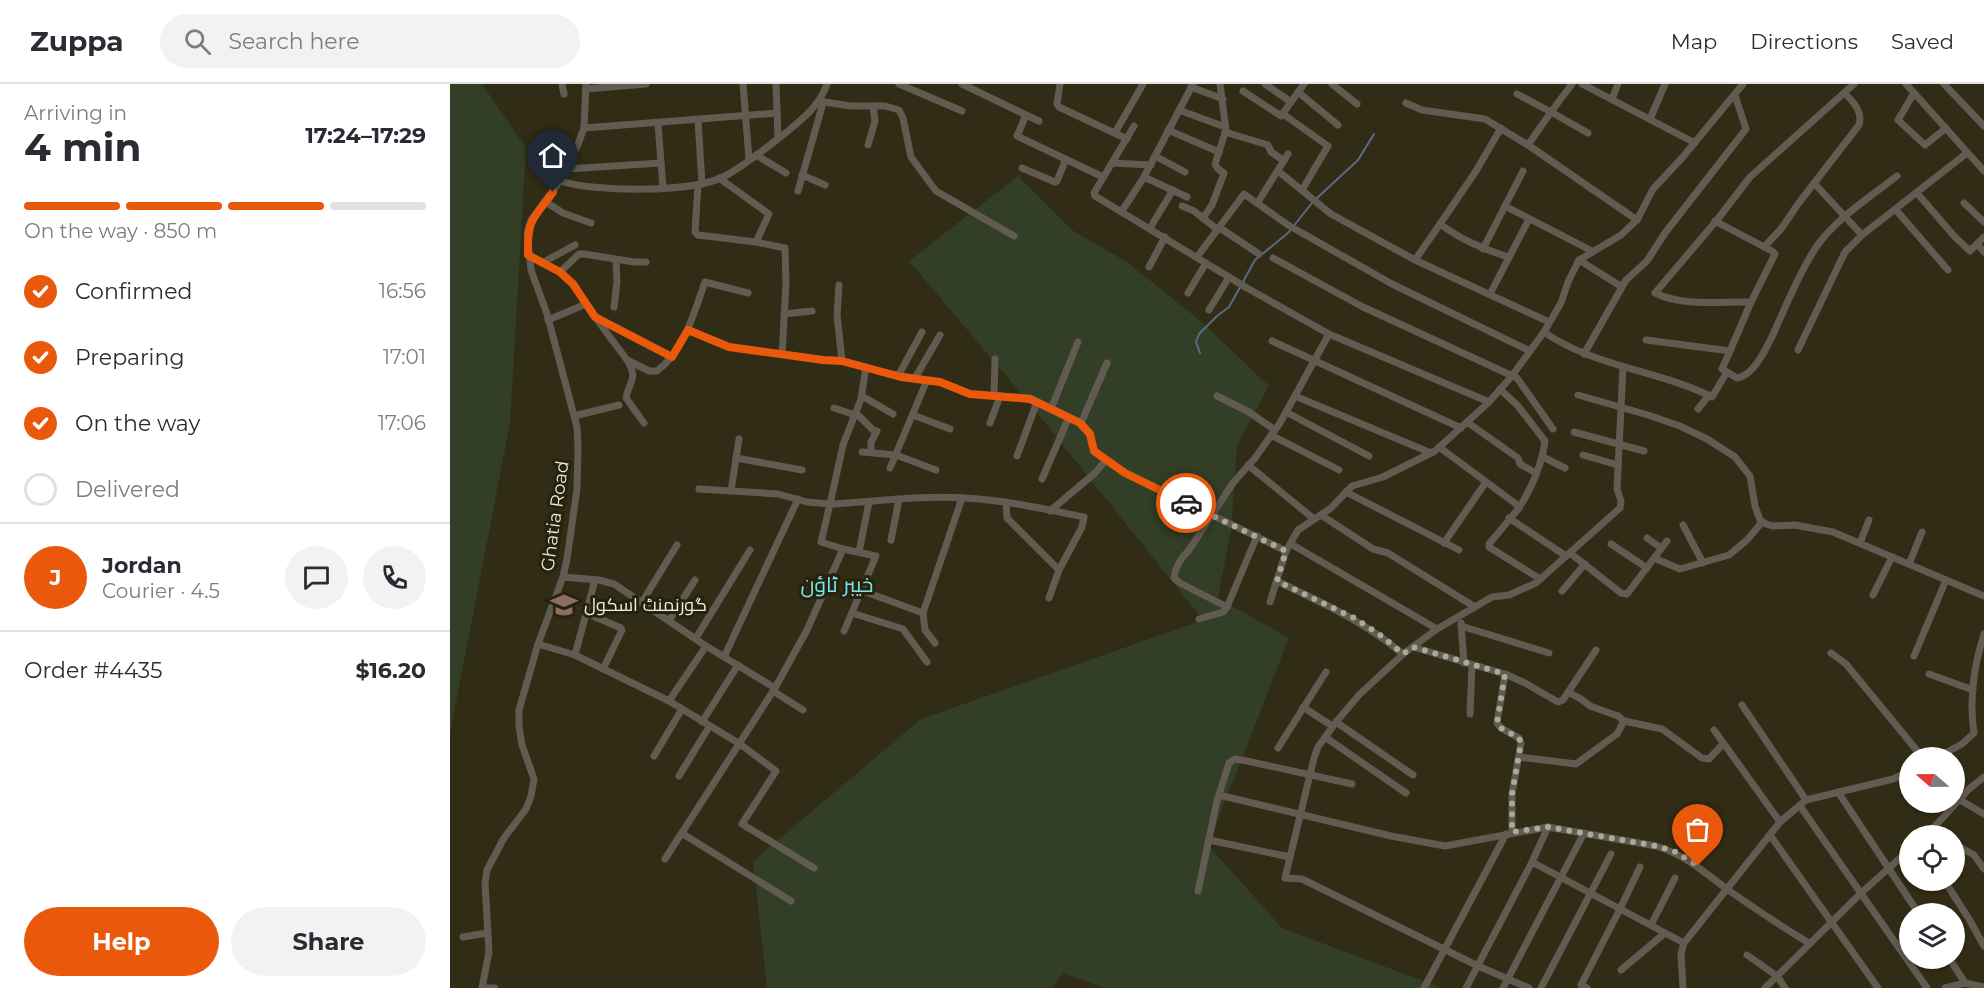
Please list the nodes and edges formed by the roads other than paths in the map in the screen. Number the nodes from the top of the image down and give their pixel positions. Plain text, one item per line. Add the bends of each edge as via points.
1 (562, 84) edge
2 (646, 84) edge
3 (743, 84) edge
4 (776, 84) edge
5 (827, 84) edge
6 (899, 84) edge
7 (962, 84) edge
8 (981, 84) edge
9 (1060, 84) edge
10 (1143, 84) edge
11 (1220, 84) edge
12 (1265, 84) edge
13 (1304, 84) edge
14 (1332, 84) edge
15 (1572, 84) edge
16 (1582, 84) edge
17 (1618, 84) edge
18 (1665, 84) edge
19 (1743, 84) edge
20 (1854, 84) edge
21 (1906, 84) edge
22 (1944, 84) edge
23 (586, 86) edge
24 (1192, 86) edge
25 (1341, 87) edge
26 (1243, 91) dead end
27 (976, 92) junction
28 (1298, 92) junction
29 (1914, 93) junction
30 (564, 94) dead end
31 (1516, 94) dead end
32 (1845, 94) junction
33 (1735, 95) junction
34 (1223, 99) junction
35 (1612, 99) junction
36 (1291, 102) junction
37 (821, 103) junction
38 (1406, 103) dead end
39 (1357, 104) dead end
40 (873, 106) junction
41 (1179, 110) junction
42 (962, 111) dead end
43 (1551, 112) junction
44 (777, 113) junction
45 (1282, 114) junction
46 (1026, 115) junction
47 (744, 116) junction
48 (1650, 119) junction
49 (698, 120) junction
50 (1040, 120) dead end
51 (658, 124) junction
52 (1338, 125) dead end
53 (1134, 126) dead end
54 (1984, 126) edge
55 (584, 128) junction
56 (1501, 128) junction
57 (1225, 129) junction
58 (1946, 129) junction
59 (1168, 130) junction
60 (1588, 133) dead end
61 (1115, 134) junction
62 (778, 138) junction
63 (1127, 139) junction
64 (1695, 143) junction
65 (868, 145) dead end
66 (1528, 145) junction
67 (1219, 152) junction
68 (1968, 153) junction
69 (756, 155) junction
70 (1155, 156) junction
71 (749, 159) junction
72 (1066, 159) junction
73 (661, 163) junction
74 (1112, 164) junction
75 (1151, 165) junction
76 (1022, 168) dead end
77 (567, 169) junction
78 (1278, 171) junction
79 (1523, 171) dead end
80 (1984, 171) edge
81 (786, 172) dead end
82 (1185, 172) dead end
83 (802, 175) junction
84 (1897, 176) dead end
85 (1103, 177) junction
86 (1144, 177) junction
87 (719, 178) junction
88 (560, 181) junction
89 (1814, 183) junction
90 (700, 184) junction
91 (825, 185) dead end
92 (663, 188) junction
93 (1173, 190) junction
94 (1302, 190) junction
95 (798, 191) dead end
96 (1917, 193) junction
97 (1187, 197) dead end
98 (546, 202) junction
99 (1258, 202) junction
100 (1964, 203) dead end
101 (1182, 206) dead end
102 (1505, 207) junction
103 (1896, 210) junction
104 (1122, 211) junction
105 (1845, 217) junction
106 (1203, 218) junction
107 (1529, 219) junction
108 (1637, 220) junction
109 (1715, 221) junction
110 (1984, 222) edge
111 (591, 223) dead end
112 (1440, 224) junction
113 (1150, 228) junction
114 (1219, 229) junction
115 (1862, 235) junction
116 (1014, 236) dead end
117 (1165, 237) junction
118 (1984, 237) edge
119 (756, 242) junction
120 (1977, 244) junction
121 (575, 245) dead end
122 (1764, 247) junction
123 (1483, 249) junction
124 (1592, 251) junction
125 (1984, 252) edge
126 (1259, 254) dead end
127 (528, 255) junction
128 (1197, 257) junction
129 (1508, 257) junction
130 (1273, 258) dead end
131 (616, 260) junction
132 (1414, 260) junction
133 (1579, 260) junction
134 (646, 262) dead end
135 (543, 263) junction
136 (1206, 263) junction
137 (1149, 267) dead end
138 (1948, 270) dead end
139 (560, 272) junction
140 (1229, 277) junction
141 (839, 285) dead end
142 (1622, 287) junction
143 (748, 292) dead end
144 (1188, 293) dead end
145 (1490, 294) junction
146 (1751, 302) junction
147 (586, 304) junction
148 (614, 307) dead end
149 (1209, 310) dead end
150 (812, 311) dead end
151 (784, 314) junction
152 (595, 317) junction
153 (548, 320) junction
154 (1550, 322) junction
155 (688, 330) junction
156 (922, 332) dead end
157 (1544, 332) junction
158 (1329, 334) junction
159 (940, 335) dead end
160 (1646, 340) dead end
161 (1272, 341) dead end
162 (1078, 342) dead end
163 (1798, 350) dead end
164 (1530, 351) junction
165 (1730, 351) junction
166 (782, 354) junction
167 (1584, 354) junction
168 (672, 357) junction
169 (995, 359) dead end
170 (627, 360) junction
171 (842, 361) junction
172 (1314, 362) junction
173 (1107, 363) dead end
174 (866, 367) junction
175 (1623, 367) junction
176 (1727, 372) junction
177 (898, 376) junction
178 (1511, 377) junction
179 (915, 378) junction
180 (927, 380) junction
181 (1500, 389) junction
182 (1578, 395) dead end
183 (1709, 395) junction
184 (862, 396) junction
185 (997, 396) junction
186 (1216, 396) dead end
187 (1295, 396) junction
188 (1037, 402) junction
189 (1489, 402) junction
190 (619, 405) dead end
191 (1621, 407) junction
192 (834, 408) dead end
193 (1050, 409) junction
194 (1698, 409) dead end
195 (1286, 412) junction
196 (855, 414) junction
197 (893, 414) dead end
198 (913, 415) junction
199 (574, 416) junction
200 (1069, 417) junction
201 (644, 423) dead end
202 (990, 423) dead end
203 (1080, 423) junction
204 (1464, 425) junction
205 (950, 429) dead end
206 (1553, 429) dead end
207 (1574, 432) dead end
208 (1273, 433) junction
209 (739, 439) dead end
210 (1619, 444) junction
211 (1439, 447) junction
212 (1644, 451) dead end
213 (871, 452) junction
214 (862, 453) dead end
215 (1431, 453) junction
216 (896, 454) junction
217 (1583, 455) dead end
218 (1017, 456) dead end
219 (1369, 456) dead end
220 (1543, 457) junction
221 (736, 458) junction
222 (1106, 460) junction
223 (1248, 465) junction
224 (1618, 465) junction
225 (890, 468) dead end
226 (1565, 468) dead end
227 (802, 470) dead end
228 (936, 470) dead end
229 (1339, 470) dead end
230 (1536, 473) junction
231 (1042, 479) dead end
232 (1486, 482) junction
233 (699, 489) dead end
234 (731, 491) junction
235 (1346, 492) junction
236 (962, 498) junction
237 (798, 499) junction
238 (899, 499) junction
239 (869, 502) junction
240 (1006, 502) junction
241 (830, 504) junction
242 (1519, 508) junction
243 (1050, 511) junction
244 (1212, 515) junction
245 (1317, 517) junction
246 (1509, 519) junction
247 (1869, 520) dead end
248 (1762, 522) junction
249 (1683, 525) dead end
250 (1922, 532) dead end
251 (1257, 536) junction
252 (1647, 538) dead end
253 (891, 540) dead end
254 (1667, 541) dead end
255 (1444, 543) junction
256 (1860, 543) junction
257 (1291, 544) junction
258 (1611, 544) dead end
259 (677, 545) dead end
260 (1661, 548) junction
261 (843, 549) junction
262 (750, 550) dead end
263 (1459, 550) dead end
264 (1286, 551) junction
265 (859, 552) junction
266 (1568, 554) junction
267 (1892, 556) junction
268 (1654, 558) junction
269 (1703, 563) junction
270 (1585, 564) junction
271 (1909, 564) junction
272 (1647, 568) junction
273 (1059, 570) junction
274 (563, 577) junction
275 (1540, 579) junction
276 (595, 580) junction
277 (694, 580) dead end
278 (1946, 580) junction
279 (1277, 581) junction
280 (863, 591) junction
281 (1562, 591) dead end
282 (1873, 595) dead end
283 (1984, 596) edge
284 (1049, 598) dead end
285 (642, 602) junction
286 (1270, 602) dead end
287 (1227, 607) junction
288 (1475, 607) junction
289 (586, 613) junction
290 (852, 613) junction
291 (923, 613) junction
292 (1460, 616) junction
293 (1199, 619) dead end
294 (670, 620) junction
295 (1461, 626) junction
296 (1437, 629) junction
297 (844, 630) dead end
298 (1984, 636) edge
299 (696, 638) junction
300 (935, 643) dead end
301 (537, 644) junction
302 (706, 646) junction
303 (1413, 647) junction
304 (1596, 650) dead end
305 (1549, 653) dead end
306 (1831, 653) dead end
307 (1403, 654) junction
308 (575, 655) junction
309 (1914, 656) dead end
310 (724, 657) junction
311 (927, 662) dead end
312 (1980, 662) edge
313 (1468, 664) junction
314 (738, 665) junction
315 (603, 669) junction
316 (1326, 672) dead end
317 (1505, 674) junction
318 (1929, 674) dead end
319 (774, 690) junction
320 (1973, 690) junction
321 (1568, 692) junction
322 (669, 701) junction
323 (1742, 705) dead end
324 (1303, 707) junction
325 (682, 709) junction
326 (803, 710) dead end
327 (1470, 714) dead end
328 (1624, 721) junction
329 (706, 724) junction
330 (1334, 724) junction
331 (1984, 727) edge
332 (1714, 730) dead end
333 (1974, 733) junction
334 (1325, 737) junction
335 (740, 744) junction
336 (1723, 744) junction
337 (1914, 747) edge
338 (1956, 747) edge
339 (1278, 748) dead end
340 (654, 756) dead end
341 (1519, 757) junction
342 (1413, 775) dead end
343 (679, 776) dead end
344 (1309, 776) junction
345 (1899, 776) edge
346 (1984, 777) edge
347 (1352, 784) dead end
348 (1838, 792) junction
349 (1406, 793) dead end
350 (1219, 795) junction
351 (1965, 795) edge
352 (1803, 803) junction
353 (1965, 803) edge
354 (1300, 813) junction
355 (1947, 813) edge
356 (1984, 814) edge
357 (1780, 822) junction
358 (1936, 825) edge
359 (1548, 827) junction
360 (1509, 833) junction
361 (1584, 833) junction
362 (683, 834) junction
363 (1770, 835) junction
364 (1209, 840) junction
365 (1965, 850) edge
366 (1611, 854) dead end
367 (1290, 857) junction
368 (1899, 858) edge
369 (665, 859) dead end
370 (1532, 862) junction
371 (1640, 867) dead end
372 (1888, 867) junction
373 (814, 868) dead end
374 (1984, 868) edge
375 (1562, 876) junction
376 (1675, 879) dead end
377 (1726, 889) junction
378 (1198, 891) dead end
379 (1951, 891) edge
380 (1592, 894) junction
381 (1860, 894) junction
382 (791, 901) dead end
383 (1912, 903) edge
384 (1620, 909) junction
385 (1831, 923) junction
386 (1651, 925) junction
387 (488, 933) junction
388 (1665, 933) junction
389 (463, 937) dead end
390 (1684, 943) junction
391 (1809, 943) junction
392 (1984, 946) edge
393 (1446, 950) junction
394 (1747, 955) dead end
395 (1479, 966) junction
396 (1956, 969) edge
397 (1621, 970) dead end
398 (1777, 976) junction
399 (1509, 979) junction
400 (1965, 983) junction
401 (1582, 987) edge
402 (1984, 987) edge
403 (482, 988) edge
404 (495, 988) edge
405 (1424, 988) edge
406 (1466, 988) edge
407 (1503, 988) edge
408 (1529, 988) edge
409 (1540, 988) edge
410 (1683, 988) edge
411 (1765, 988) edge
412 (1785, 988) edge
413 (1878, 988) edge
414 (1927, 988) edge
415 (1945, 988) edge

1 - 30 street
2 - 23 street
3 - 47 street
4 - 44 street
5 - 37 street
6 - 42 street
7 - 27 street
8 - 27 street
9 - 61 street via 1059,107
10 - 61 street
11 - 34 street
12 - 36 street
13 - 28 street
14 - 25 street
15 - 43 street
16 - 35 street
17 - 35 street
18 - 48 street
19 - 33 street
20 - 32 street
21 - 29 street
22 - 54 street
23 - 55 street, Ghatia Road
24 - 34 street
24 - 41 street
25 - 39 street
26 - 45 street
27 - 46 street
28 - 36 street
28 - 52 street
29 - 58 street
29 - 58 street via 1898,120 1925,145
31 - 43 street
32 - 89 street via 1854,102 1861,118
32 - 109 street via 1762,164
33 - 64 street
33 - 142 street via 1746,129 1647,261
34 - 57 street
35 - 48 street
36 - 45 street
37 - 40 street
37 - 62 street
37 - 83 street
38 - 56 street via 1422,110 1485,119
40 - 65 street via 875,121
40 - 116 street via 895,108 902,115 911,157 936,191
41 - 57 street
41 - 59 street
43 - 60 street
43 - 66 street
44 - 47 street
44 - 62 street
45 - 94 street via 1328,146
46 - 50 street
46 - 72 street via 1017,136
47 - 49 street
47 - 71 street
48 - 64 street
49 - 51 street
49 - 90 street
51 - 55 street
51 - 73 street
53 - 63 street
55 - 77 street, Ghatia Road
56 - 66 street
56 - 112 street
57 - 67 street
57 - 78 street via 1268,145 1271,152 1286,158
58 - 68 street
59 - 67 street
59 - 70 street
61 - 63 street
62 - 69 street
63 - 74 street
64 - 108 street via 1653,189
66 - 108 street
67 - 106 street via 1215,164 1224,173
68 - 80 street
68 - 96 street
69 - 71 street
69 - 81 street
70 - 75 street
70 - 82 street
71 - 87 street
72 - 76 street via 1055,182
72 - 85 street
73 - 77 street
73 - 92 street
74 - 75 street
74 - 85 street
75 - 86 street
77 - 88 street, Ghatia Road
78 - 94 street
78 - 99 street
79 - 102 street
83 - 91 street
83 - 95 street
84 - 105 street
85 - 104 street via 1095,196
86 - 93 street
86 - 104 street
87 - 90 street
87 - 119 street via 769,214
88 - 92 street via 591,188
88 - 98 street, Ghatia Road
89 - 105 street
89 - 122 street
90 - 92 street
90 - 119 street via 695,232
93 - 97 street
93 - 113 street
94 - 132 street via 1331,214
96 - 103 street
96 - 120 street via 1970,251
98 - 111 street
98 - 127 street, Ghatia Road via 531,220
99 - 114 street via 1244,194
99 - 164 street via 1288,225 1392,284
100 - 110 street
101 - 106 street
102 - 107 street
102 - 123 street
103 - 115 street
103 - 138 street
104 - 113 street
105 - 115 street
105 - 176 street via 1818,245 1805,266 1770,341 1750,373 1741,378
106 - 114 street
107 - 124 street
107 - 129 street
108 - 124 street via 1621,235
109 - 122 street
109 - 146 street via 1655,293 1685,301
112 - 123 street
112 - 132 street
113 - 117 street
114 - 126 street
114 - 128 street
115 - 163 street via 1845,252
117 - 128 street
117 - 137 street
118 - 120 street
119 - 151 street via 785,248
120 - 125 street
121 - 135 street
122 - 146 street via 1775,255
123 - 129 street
124 - 133 street
127 - 135 street
127 - 153 street, Ghatia Road
128 - 136 street
129 - 145 street
130 - 178 street via 1363,307
131 - 134 street
131 - 139 street via 579,254
131 - 148 street
132 - 145 street
133 - 142 street
133 - 154 street
135 - 139 street
136 - 140 street
136 - 144 street
139 - 147 street
140 - 149 street
140 - 158 street
141 - 171 street via 837,315
142 - 167 street
143 - 155 street via 705,282
145 - 154 street
146 - 165 street
147 - 152 street
147 - 153 street
150 - 151 street
151 - 166 street
152 - 168 street
152 - 170 street
153 - 199 street, Ghatia Road
154 - 157 street
155 - 166 street via 729,347
155 - 168 street
156 - 177 street
157 - 164 street
157 - 167 street
158 - 172 street
158 - 189 street
159 - 179 street
160 - 165 street
161 - 172 street
162 - 193 street
164 - 178 street
165 - 176 street via 1722,367
166 - 171 street
167 - 175 street
168 - 170 street via 657,371
169 - 185 street
170 - 201 street via 634,381 626,398
171 - 174 street
172 - 187 street
172 - 204 street
173 - 203 street
174 - 177 street
174 - 184 street
175 - 183 street via 1688,385
175 - 191 street
176 - 183 street via 1714,395
177 - 179 street
178 - 181 street
178 - 206 street via 1517,378
179 - 180 street
180 - 185 street via 970,394
180 - 198 street
181 - 189 street
181 - 220 street via 1545,441
182 - 191 street
183 - 194 street
184 - 196 street
184 - 197 street
185 - 188 street
185 - 202 street
186 - 208 street via 1249,412
187 - 195 street
187 - 215 street
188 - 193 street
188 - 218 street
189 - 204 street
190 - 199 street
191 - 210 street
191 - 248 street via 1689,429 1735,458 1750,476
192 - 196 street
193 - 200 street
195 - 208 street
195 - 219 street
196 - 213 street via 877,430
196 - 241 street via 843,445
198 - 205 street
198 - 216 street
199 - 274 street, Ghatia Road via 577,489
200 - 203 street
200 - 231 street
203 - 222 street via 1090,434 1094,451
204 - 211 street
204 - 230 street
207 - 210 street
208 - 223 street
208 - 229 street
209 - 221 street
210 - 212 street
210 - 224 street
211 - 215 street
211 - 232 street
213 - 214 street
213 - 216 street
215 - 235 street
216 - 225 street
216 - 228 street
217 - 224 street
220 - 226 street
220 - 230 street
221 - 227 street
221 - 234 street
222 - 243 street
222 - 244 street
223 - 244 street
223 - 245 street
224 - 266 street via 1620,508
230 - 242 street
232 - 242 street
232 - 255 street
233 - 234 street
234 - 237 street
235 - 245 street
235 - 255 street
236 - 238 street
236 - 240 street
236 - 291 street
237 - 241 street
237 - 310 street
238 - 239 street
238 - 253 street
239 - 241 street
239 - 265 street
240 - 243 street
240 - 273 street via 1007,518
241 - 261 street via 821,542
242 - 246 street
243 - 273 street via 1084,517
244 - 251 street
244 - 287 street via 1182,557 1174,578
245 - 257 street via 1298,530
245 - 288 street via 1373,549 1388,553
246 - 266 street
246 - 275 street via 1489,547
247 - 256 street
248 - 256 street via 1820,529
248 - 269 street via 1740,548
249 - 269 street
250 - 271 street
251 - 264 street
251 - 287 street
252 - 260 street
254 - 260 street
255 - 263 street
256 - 267 street
257 - 264 street
257 - 296 street
258 - 272 street
259 - 285 street
260 - 268 street
261 - 265 street
261 - 319 street via 807,630
262 - 299 street
264 - 279 street
265 - 280 street via 876,556
266 - 270 street
266 - 275 street
267 - 271 street
267 - 282 street
268 - 269 street via 1680,569
268 - 272 street
270 - 272 street via 1627,594
270 - 281 street
271 - 278 street
273 - 284 street
274 - 276 street
274 - 301 street, Ghatia Road
275 - 288 street
276 - 285 street via 614,584
276 - 289 street
277 - 294 street
278 - 283 street
278 - 309 street
279 - 286 street
279 - 307 street via 1354,618
280 - 290 street
280 - 291 street
285 - 294 street
287 - 293 street via 1223,612
288 - 292 street
289 - 308 street
289 - 315 street via 622,630
290 - 297 street
290 - 311 street via 903,629
291 - 300 street via 925,630
292 - 295 street
292 - 296 street
294 - 299 street
295 - 305 street
295 - 313 street
296 - 303 street
298 - 312 street
299 - 302 street
301 - 308 street
301 - 387 street, Ghatia Road via 519,710 522,745 534,779 526,809 487,870
302 - 310 street
302 - 322 street
303 - 307 street
303 - 313 street
304 - 321 street
306 - 337 street via 1846,664
307 - 330 street
308 - 315 street
310 - 314 street
312 - 320 street
313 - 317 street
313 - 327 street
314 - 319 street
314 - 329 street
315 - 322 street
316 - 324 street
317 - 321 street via 1558,702
317 - 341 street via 1497,723 1519,738
318 - 320 street
319 - 326 street
319 - 335 street
320 - 333 street
321 - 328 street
322 - 325 street
323 - 352 street
324 - 330 street
324 - 339 street
325 - 329 street
325 - 340 street
328 - 336 street via 1662,729 1706,759
328 - 341 street via 1617,734 1576,764
329 - 335 street
329 - 343 street
330 - 334 street
330 - 342 street
331 - 333 street
332 - 336 street
333 - 338 street
334 - 344 street
334 - 349 street
335 - 362 street
335 - 373 street via 776,771 742,824
336 - 357 street
341 - 360 street
344 - 347 street
344 - 350 street via 1235,759 1229,763
344 - 354 street
345 - 348 street
346 - 351 street
348 - 352 street
348 - 372 street
350 - 354 street
350 - 364 street
352 - 357 street
352 - 381 street
353 - 356 street
354 - 360 street via 1445,846
354 - 367 street
355 - 358 street
357 - 363 street
359 - 360 street
359 - 361 street
359 - 370 street
360 - 393 street
361 - 375 street
361 - 377 street via 1674,851
362 - 369 street
362 - 382 street
363 - 377 street
363 - 385 street
364 - 367 street
364 - 378 street
365 - 374 street
366 - 380 street
367 - 393 street via 1285,878 1302,879
368 - 372 street
370 - 375 street
370 - 395 street
371 - 384 street
372 - 381 street
372 - 383 street
375 - 380 street
375 - 399 street
376 - 386 street
377 - 390 street
377 - 391 street
379 - 392 street
380 - 384 street
380 - 409 street
381 - 385 street
381 - 414 street
384 - 386 street
384 - 401 street
385 - 391 street
385 - 413 street
386 - 388 street
387 - 389 street
387 - 403 street, Ghatia Road via 489,952
388 - 390 street
388 - 397 street
390 - 410 street
391 - 398 street
393 - 395 street
393 - 405 street
394 - 398 street
395 - 399 street
395 - 406 street
396 - 400 street
398 - 411 street
398 - 412 street
399 - 407 street
399 - 408 street
400 - 402 street
400 - 415 street
403 - 404 street

